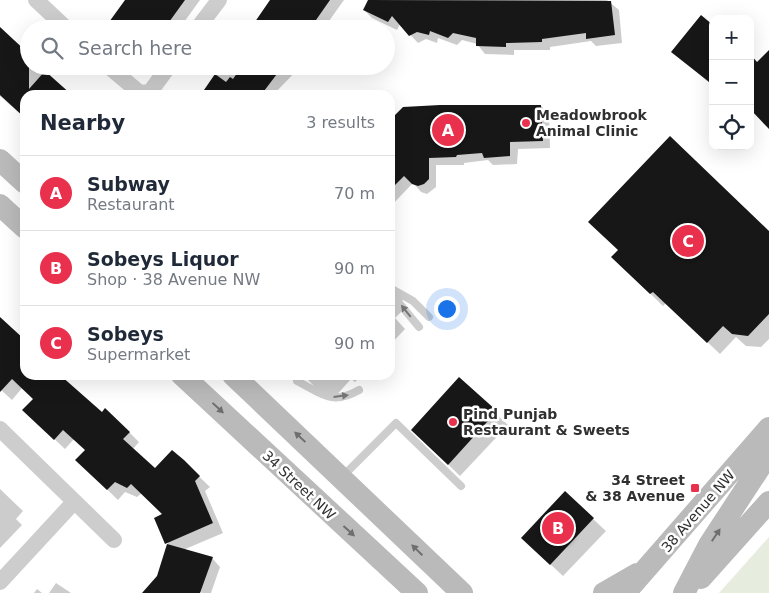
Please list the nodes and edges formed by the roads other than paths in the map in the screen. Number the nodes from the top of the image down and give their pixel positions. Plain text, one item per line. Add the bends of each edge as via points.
1 (36, 0) edge
2 (219, 0) edge
3 (57, 20) edge
4 (205, 20) edge
5 (119, 75) edge
6 (162, 75) edge
7 (136, 90) edge
8 (151, 90) edge
9 (0, 160) edge
10 (20, 178) edge
11 (0, 205) edge
12 (20, 223) edge
13 (397, 293) joint
14 (430, 317) dead end
15 (420, 327) dead end
16 (187, 380) edge
17 (238, 380) edge
18 (297, 380) edge
19 (359, 390) dead end
20 (0, 429) edge
21 (769, 435) edge
22 (342, 477) junction
23 (461, 486) dead end
24 (74, 502) junction
25 (769, 502) edge
26 (114, 540) dead end
27 (647, 569) junction
28 (0, 582) edge
29 (461, 590) edge
30 (417, 593) edge
31 (604, 593) edge
32 (625, 593) edge
33 (641, 593) edge
34 (686, 593) edge

1 - 3 street
2 - 4 street
5 - 7 street
6 - 8 street
9 - 10 main road
11 - 12 main road
13 - 14 lane via 413,301
15 -> 13 lane via 399,303
16 -> 30 main road, 34 Street NW
22 -> 17 main road
18 -> 19 lane via 314,392 338,398
20 - 24 street
21 - 27 main road, 38 Avenue NW
34 -> 21 main road via 709,545 764,461
22 - 23 lane via 396,423
29 -> 22 main road
24 - 26 street
24 - 28 street
25 - 34 main road
27 - 31 main road
27 - 32 main road, 38 Avenue NW
27 - 33 main road

